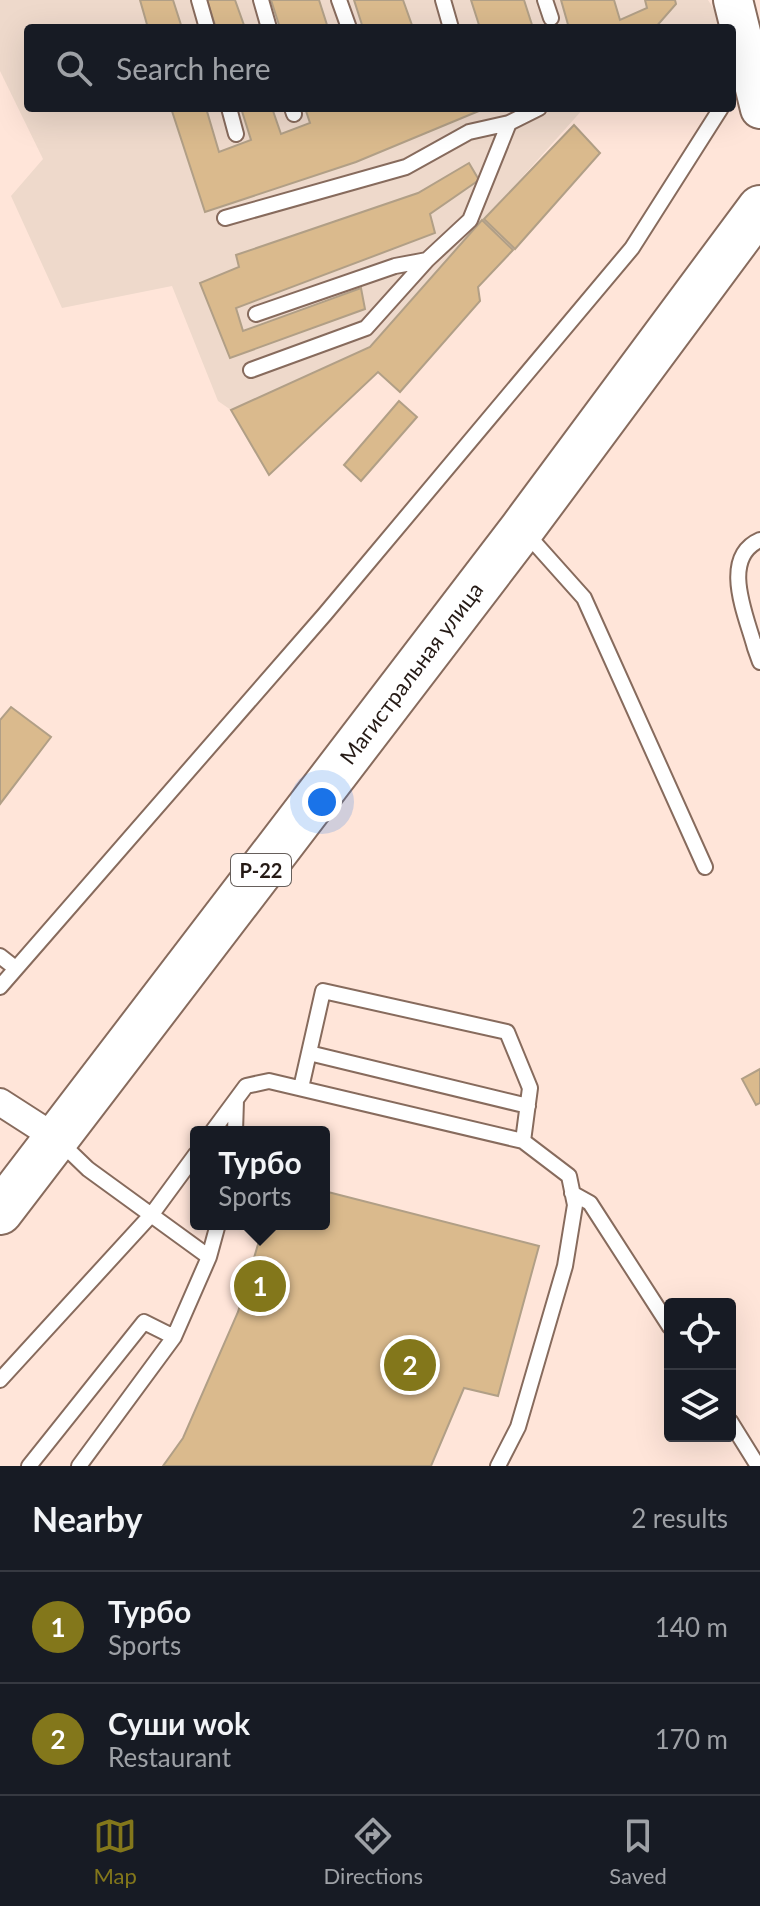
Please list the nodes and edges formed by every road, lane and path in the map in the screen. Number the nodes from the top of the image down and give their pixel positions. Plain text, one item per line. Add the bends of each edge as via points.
1 (199, 0) edge
2 (261, 0) edge
3 (339, 0) edge
4 (443, 0) edge
5 (545, 0) edge
6 (733, 0) edge
7 (551, 18) dead end
8 (206, 24) edge
9 (268, 24) edge
10 (348, 24) edge
11 (450, 24) edge
12 (748, 86) edge
13 (230, 112) edge
14 (531, 112) edge
15 (718, 112) edge
16 (509, 123) junction
17 (236, 134) dead end
18 (760, 208) edge
19 (225, 218) dead end
20 (427, 260) junction
21 (256, 314) dead end
22 (251, 370) dead end
23 (522, 529) junction
24 (760, 540) edge
25 (758, 652) edge
26 (705, 867) dead end
27 (0, 956) edge
28 (14, 967) junction
29 (0, 987) edge
30 (309, 1053) junction
31 (301, 1088) junction
32 (236, 1099) junction
33 (0, 1102) edge
34 (528, 1106) junction
35 (216, 1126) edge
36 (235, 1126) edge
37 (56, 1138) junction
38 (523, 1141) junction
39 (190, 1162) edge
40 (572, 1193) junction
41 (0, 1212) edge
42 (152, 1214) junction
43 (216, 1230) edge
44 (209, 1257) junction
45 (664, 1318) edge
46 (174, 1337) junction
47 (0, 1380) edge
48 (736, 1431) edge
49 (29, 1466) edge
50 (79, 1466) edge
51 (498, 1466) edge
52 (758, 1466) edge

1 - 8 lane
2 - 9 lane
3 - 10 lane
4 - 11 lane
5 - 7 lane
6 - 12 main road
13 - 17 lane
14 - 16 lane
15 - 28 lane via 632,248 325,614
16 - 19 lane via 469,132 406,167
16 - 20 lane via 470,220
18 - 23 highway, Магистральная улица / Р-22
20 - 21 lane
20 - 22 lane via 366,328
23 - 26 lane via 584,598
23 - 37 highway, Магистральная улица / Р-22
24 - 25 lane via 740,562 737,582
27 - 28 lane
28 - 29 lane
30 - 31 lane
30 - 34 lane
30 - 34 lane via 323,991 507,1032 530,1088
31 - 32 lane via 269,1081 246,1086
31 - 38 lane
32 - 35 lane
32 - 36 lane
33 - 37 street
34 - 38 lane
37 - 41 highway, Магистральная улица / Р-22
37 - 42 lane via 88,1169
38 - 40 lane via 569,1176
39 - 42 lane
40 - 45 lane via 590,1203
40 - 51 lane via 575,1205 565,1266 518,1427
42 - 44 lane
42 - 47 lane
43 - 44 lane
44 - 46 lane
46 - 49 lane via 144,1322
46 - 50 lane
48 - 52 lane

